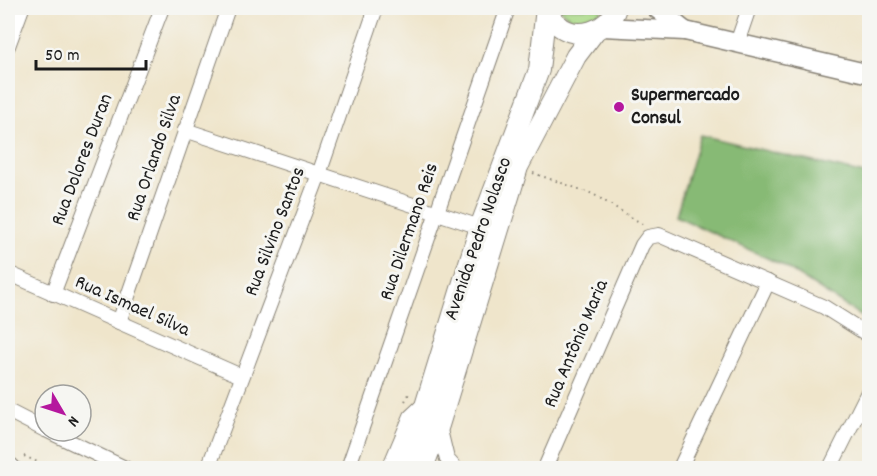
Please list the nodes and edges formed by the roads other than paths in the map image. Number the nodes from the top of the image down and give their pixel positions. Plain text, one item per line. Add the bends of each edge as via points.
1 (22, 8) edge
2 (162, 8) edge
3 (228, 8) edge
4 (376, 8) edge
5 (508, 8) edge
6 (546, 8) edge
7 (616, 8) edge
8 (656, 8) edge
9 (749, 8) edge
10 (599, 29) junction
11 (685, 31) junction
12 (737, 43) junction
13 (8, 46) edge
14 (870, 74) edge
15 (185, 130) junction
16 (319, 174) junction
17 (437, 212) junction
18 (480, 227) junction
19 (8, 273) edge
20 (768, 282) junction
21 (54, 294) junction
22 (120, 322) junction
23 (870, 336) edge
24 (241, 376) junction
25 (870, 388) edge
26 (427, 401) junction
27 (8, 411) edge
28 (33, 424) edge
29 (439, 425) junction
30 (73, 443) edge
31 (125, 468) edge
32 (208, 468) edge
33 (348, 468) edge
34 (388, 468) edge
35 (406, 468) edge
36 (423, 468) edge
37 (455, 468) edge
38 (545, 468) edge
39 (680, 468) edge
40 (830, 468) edge

1 - 13 street
2 - 21 street, Rua Dolores Duran
3 - 15 street, Rua Orlando Silva
4 - 16 street, Rua Silvino Santos
5 - 17 street, Rua Dilermano Reis
6 - 10 main road via 557,25 575,33
6 - 18 main road, Avenida Pedro Nolasco via 539,70
7 - 10 main road, Avenida Pedro Nolasco
8 - 11 street
9 - 12 street
10 - 11 street
10 - 29 main road, Avenida Pedro Nolasco via 576,56 518,167
11 - 12 street
12 - 14 street
15 - 16 street
15 - 22 street, Rua Orlando Silva
16 - 17 street
16 - 24 street, Rua Silvino Santos
17 - 18 street
17 - 33 street, Rua Dilermano Reis
18 - 26 main road, Avenida Pedro Nolasco
19 - 21 street, Rua Ismael Silva
20 - 23 street via 824,307
20 - 38 street, Rua Antônio Maria via 653,236 642,245
20 - 39 street
21 - 22 street, Rua Ismael Silva
22 - 24 street, Rua Ismael Silva
24 - 32 street, Rua Silvino Santos
25 - 40 street
26 - 34 street via 411,416
26 - 35 main road, Avenida Pedro Nolasco
27 - 28 street
29 - 36 main road, Avenida Pedro Nolasco
29 - 37 street via 447,459
30 - 31 street

